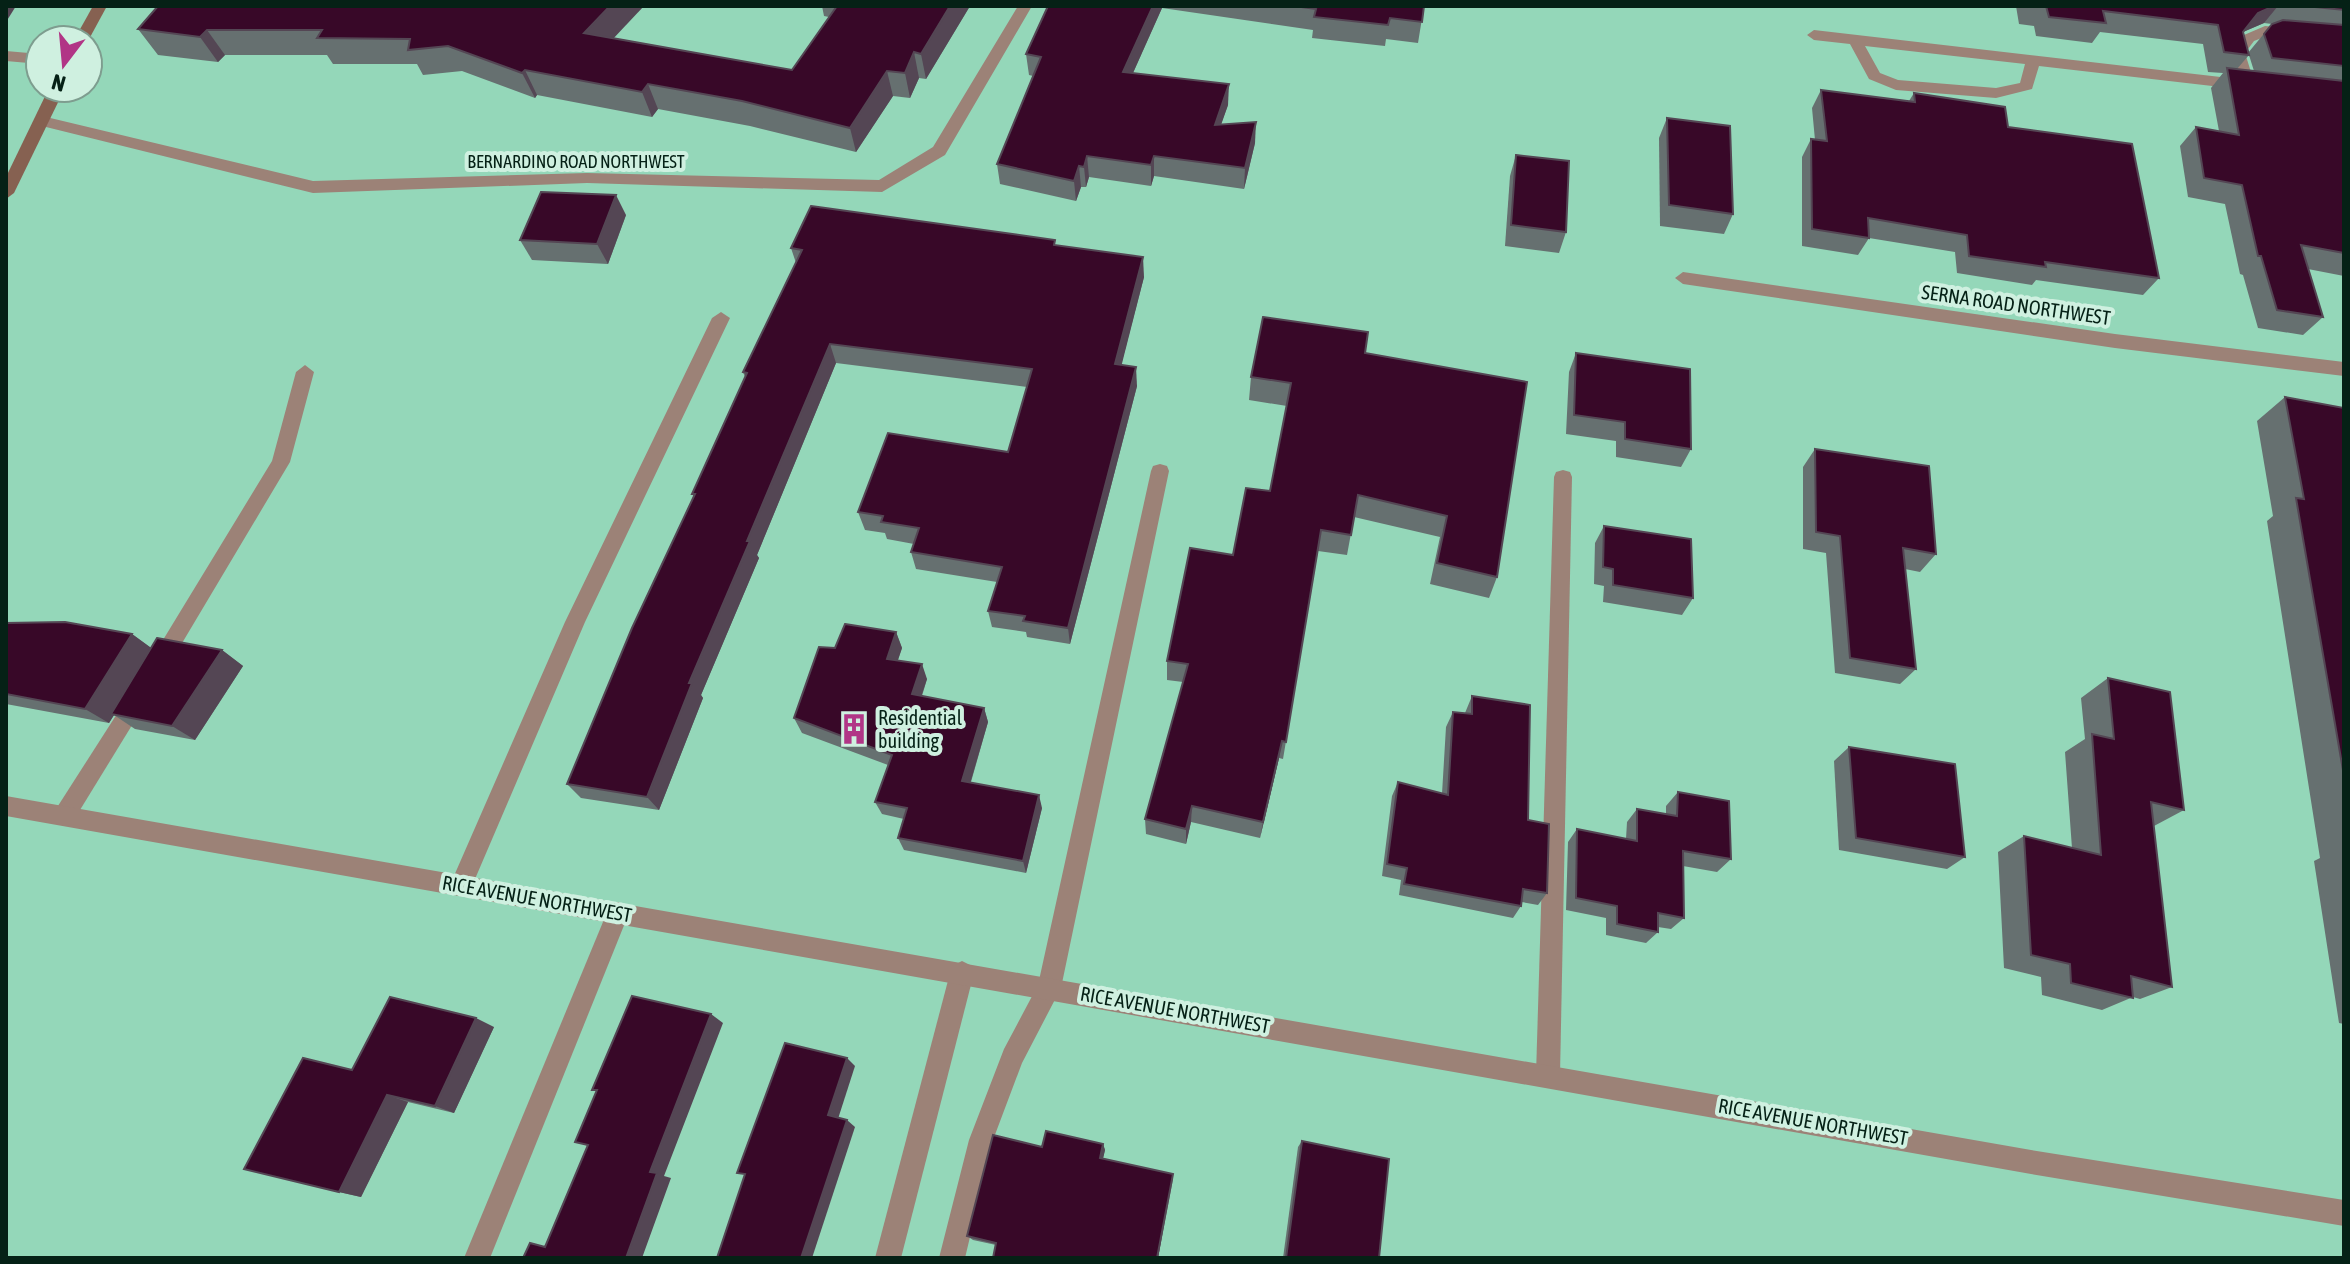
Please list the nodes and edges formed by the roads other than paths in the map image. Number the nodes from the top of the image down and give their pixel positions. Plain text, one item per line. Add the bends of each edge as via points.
1 (100, 6) edge
2 (1025, 6) edge
3 (90, 24) edge
4 (1814, 35) dead end
5 (2344, 38) edge
6 (1855, 40) junction
7 (2033, 60) junction
8 (50, 104) edge
9 (42, 121) junction
10 (6, 193) edge
11 (1683, 278) dead end
12 (721, 318) dead end
13 (2344, 369) edge
14 (305, 372) dead end
15 (1160, 471) dead end
16 (1563, 477) dead end
17 (6, 806) edge
18 (64, 816) junction
19 (461, 885) junction
20 (618, 913) junction
21 (962, 973) junction
22 (1049, 988) junction
23 (1548, 1075) junction
24 (2344, 1213) edge
25 (477, 1258) edge
26 (888, 1258) edge
27 (952, 1258) edge

1 - 3 main road
2 - 9 street, BERNARDINO ROAD NORTHWEST via 939,151 882,186 587,178 313,187
4 - 6 street
5 - 7 street via 2265,31 2249,38 2237,53 2254,85
6 - 7 street
6 - 7 street via 1874,76 1896,85 1996,93 2027,86
8 - 9 main road
9 - 10 main road
11 - 13 street, SERNA ROAD NORTHWEST
12 - 19 street via 575,622
14 - 18 street via 281,462
15 - 22 street
16 - 23 street
17 - 18 street, RICE AVENUE NORTHWEST
18 - 19 street, RICE AVENUE NORTHWEST
19 - 20 street, RICE AVENUE NORTHWEST
20 - 21 street, RICE AVENUE NORTHWEST
20 - 25 street
21 - 22 street, RICE AVENUE NORTHWEST
21 - 26 street
22 - 23 street, RICE AVENUE NORTHWEST
22 - 27 street via 1012,1057 981,1140
23 - 24 street, RICE AVENUE NORTHWEST

